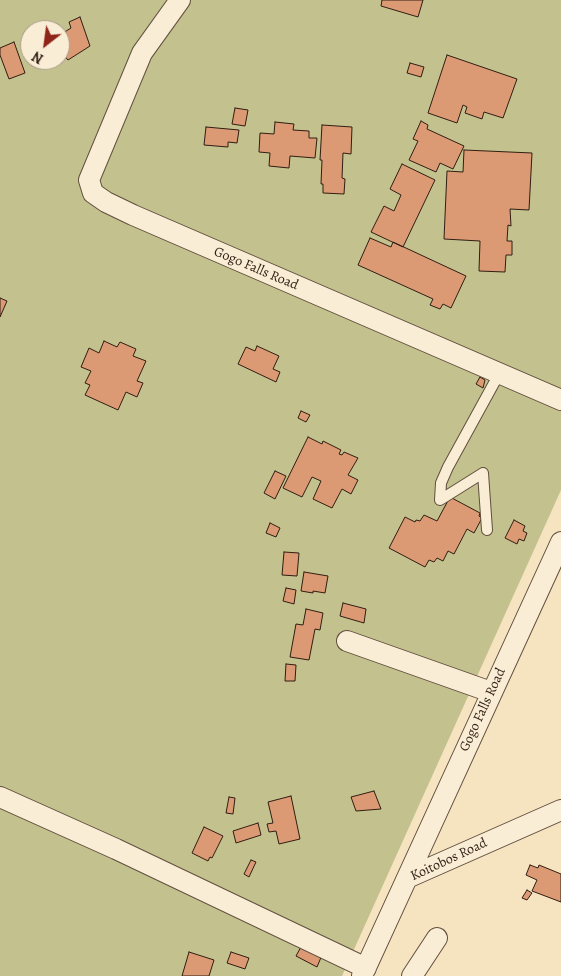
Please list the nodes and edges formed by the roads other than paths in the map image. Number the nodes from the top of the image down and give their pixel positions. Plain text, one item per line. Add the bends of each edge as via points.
1 (180, 0) edge
2 (500, 374) junction
3 (561, 400) edge
4 (486, 530) dead end
5 (561, 542) edge
6 (347, 641) dead end
7 (492, 692) junction
8 (0, 797) edge
9 (561, 810) edge
10 (407, 878) junction
11 (437, 938) dead end
12 (364, 972) edge
13 (412, 976) edge

1 - 2 street, Gogo Falls Road via 142,53 89,180 93,193 133,215
2 - 3 street, Gogo Falls Road
2 - 4 lane via 448,467 440,492 440,500 483,473
5 - 7 street, Gogo Falls Road
6 - 7 street
7 - 10 street, Gogo Falls Road
8 - 12 street via 116,848
9 - 10 street, Koitobos Road
10 - 12 street, Koitobos Road
11 - 13 street

